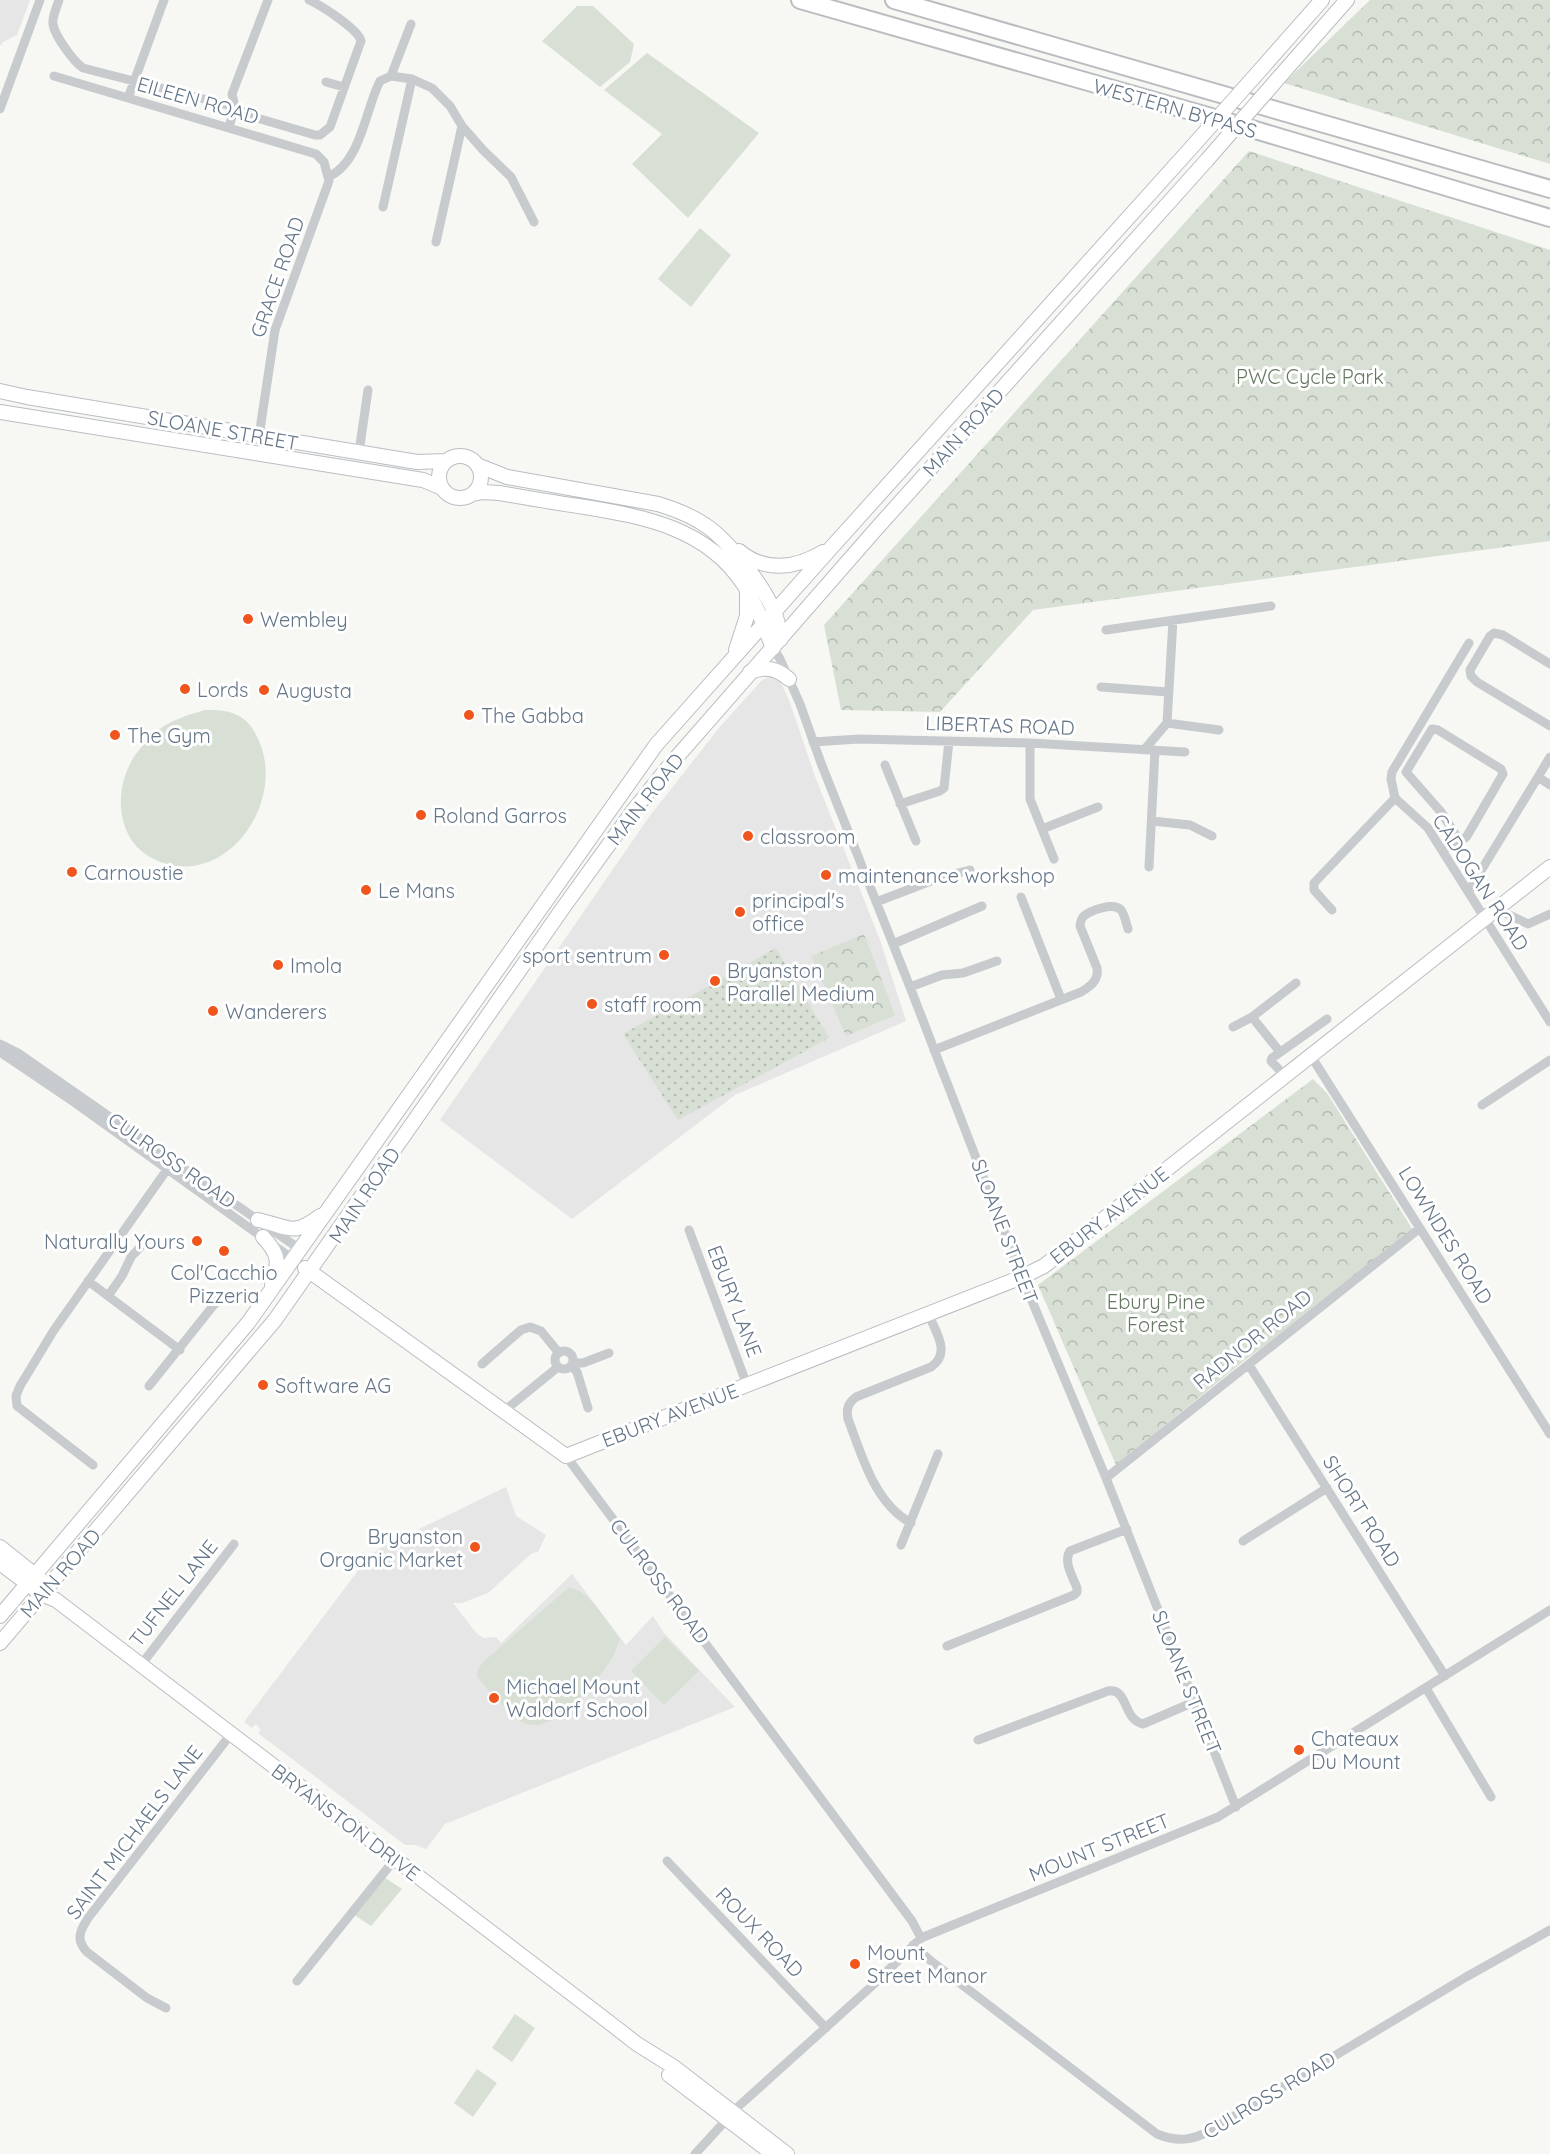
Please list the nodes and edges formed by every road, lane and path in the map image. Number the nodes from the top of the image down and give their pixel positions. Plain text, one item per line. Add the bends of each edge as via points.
1 (40, 0) edge
2 (59, 0) edge
3 (164, 0) edge
4 (268, 0) edge
5 (309, 0) edge
6 (800, 0) edge
7 (894, 0) edge
8 (1322, 0) edge
9 (1347, 0) edge
10 (411, 24) dead end
11 (54, 76) dead end
12 (392, 76) junction
13 (412, 80) junction
14 (134, 81) junction
15 (326, 82) dead end
16 (344, 87) junction
17 (128, 98) junction
18 (235, 107) junction
19 (0, 109) edge
20 (462, 126) junction
21 (229, 127) junction
22 (327, 172) junction
23 (1550, 189) edge
24 (383, 207) dead end
25 (1550, 218) edge
26 (534, 222) dead end
27 (436, 242) dead end
28 (368, 390) dead end
29 (0, 391) edge
30 (0, 412) edge
31 (259, 436) junction
32 (358, 452) junction
33 (401, 459) junction
34 (446, 461) junction
35 (321, 464) junction
36 (477, 465) junction
37 (379, 473) junction
38 (405, 478) junction
39 (442, 488) junction
40 (473, 494) junction
41 (706, 525) junction
42 (831, 548) junction
43 (747, 590) junction
44 (1271, 606) dead end
45 (775, 612) junction
46 (1173, 620) junction
47 (764, 625) junction
48 (1106, 630) dead end
49 (1469, 643) dead end
50 (777, 647) junction
51 (733, 657) junction
52 (1550, 664) edge
53 (749, 672) junction
54 (789, 679) junction
55 (1101, 687) dead end
56 (1168, 692) junction
57 (1550, 714) edge
58 (1167, 723) junction
59 (1547, 724) edge
60 (1219, 730) dead end
61 (949, 741) junction
62 (813, 742) junction
63 (1030, 743) junction
64 (1144, 750) junction
65 (1155, 750) junction
66 (1185, 752) dead end
67 (1550, 756) edge
68 (885, 765) dead end
69 (1538, 777) junction
70 (1550, 785) edge
71 (1395, 798) junction
72 (900, 804) junction
73 (1098, 807) dead end
74 (1152, 821) junction
75 (1042, 829) junction
76 (1212, 836) dead end
77 (1459, 840) junction
78 (916, 841) dead end
79 (1442, 850) junction
80 (1054, 859) dead end
81 (1149, 867) dead end
82 (1550, 867) edge
83 (970, 870) dead end
84 (1468, 892) junction
85 (1021, 897) dead end
86 (876, 902) junction
87 (982, 906) dead end
88 (1497, 909) junction
89 (1332, 910) dead end
90 (1550, 914) edge
91 (1485, 919) junction
92 (1128, 929) dead end
93 (893, 944) junction
94 (997, 961) dead end
95 (1296, 983) dead end
96 (910, 987) junction
97 (1061, 999) junction
98 (1252, 1017) junction
99 (1327, 1019) dead end
100 (1550, 1022) edge
101 (1233, 1027) dead end
102 (0, 1044) edge
103 (934, 1050) junction
104 (0, 1052) edge
105 (1280, 1052) junction
106 (1311, 1056) junction
107 (1550, 1060) edge
108 (1286, 1076) junction
109 (1482, 1105) dead end
110 (170, 1165) junction
111 (327, 1211) junction
112 (258, 1220) junction
113 (1420, 1228) junction
114 (689, 1230) dead end
115 (263, 1237) junction
116 (147, 1240) dead end
117 (297, 1255) junction
118 (314, 1267) junction
119 (1022, 1277) junction
120 (87, 1281) junction
121 (268, 1295) junction
122 (108, 1296) junction
123 (221, 1296) dead end
124 (928, 1313) junction
125 (180, 1350) junction
126 (559, 1353) junction
127 (609, 1353) dead end
128 (482, 1364) dead end
129 (573, 1364) junction
130 (1249, 1365) junction
131 (558, 1367) junction
132 (747, 1385) junction
133 (149, 1386) dead end
134 (588, 1408) dead end
135 (504, 1412) junction
136 (1550, 1434) edge
137 (938, 1454) dead end
138 (566, 1456) junction
139 (93, 1466) dead end
140 (1106, 1478) junction
141 (1327, 1488) junction
142 (911, 1523) junction
143 (1127, 1529) junction
144 (1243, 1541) dead end
145 (234, 1544) dead end
146 (901, 1545) dead end
147 (0, 1547) edge
148 (68, 1563) junction
149 (3, 1565) edge
150 (31, 1580) junction
151 (45, 1590) junction
152 (10, 1604) junction
153 (1550, 1610) edge
154 (0, 1616) edge
155 (78, 1616) junction
156 (0, 1643) edge
157 (947, 1646) dead end
158 (141, 1665) junction
159 (1445, 1676) junction
160 (1426, 1688) junction
161 (1196, 1701) junction
162 (231, 1734) junction
163 (978, 1740) dead end
164 (1491, 1797) dead end
165 (1236, 1807) junction
166 (395, 1859) junction
167 (668, 1861) dead end
168 (1550, 1930) edge
169 (917, 1941) junction
170 (297, 1981) dead end
171 (166, 2008) dead end
172 (826, 2028) junction
173 (730, 2116) junction
174 (695, 2154) edge
175 (773, 2154) edge
176 (787, 2154) edge

1 - 19 street
2 - 14 street via 53,26 78,64
3 - 14 street
4 - 18 street via 232,94
5 - 16 street via 334,14 360,37 361,44
6 - 25 highway, WESTERN BYPASS
7 - 23 highway, WESTERN BYPASS
8 - 42 main road, MAIN ROAD, bridge
9 - 50 main road, MAIN ROAD, bridge via 877,528
10 - 12 street
11 - 17 street, EILEEN ROAD
12 - 13 street
12 - 22 street via 379,84 344,167 339,172
13 - 20 street via 432,88
13 - 24 street
14 - 17 street
14 - 18 street
15 - 16 street
16 - 18 street via 330,127 320,135 250,116
17 - 21 street, EILEEN ROAD
18 - 21 street
20 - 26 street via 514,181
20 - 27 street
21 - 22 street, EILEEN ROAD via 316,154
22 - 31 street, GRACE ROAD via 329,181 275,330
28 - 32 street
29 - 31 main road, SLOANE STREET
30 - 35 main road, SLOANE STREET
31 - 32 main road, SLOANE STREET
31 - 35 main road via 261,446
32 - 33 main road, SLOANE STREET
32 - 37 main road via 361,461
33 - 34 main road, SLOANE STREET
33 - 38 main road
34 - 36 main road via 465,457
34 - 39 main road via 440,471
35 - 37 main road, SLOANE STREET
36 - 40 main road via 480,484
36 - 41 main road, SLOANE STREET via 507,477 658,504
37 - 38 main road, SLOANE STREET
38 - 39 main road, SLOANE STREET
39 - 40 main road via 456,498
40 - 43 main road, SLOANE STREET via 499,494 628,514 667,525 711,550
41 - 42 main road via 744,556 769,566 799,564
41 - 45 main road, SLOANE STREET via 741,561
42 - 45 main road, MAIN ROAD
43 - 47 main road, SLOANE STREET
43 - 51 main road via 747,616
44 - 46 street
45 - 47 main road, MAIN ROAD
45 - 50 main road, SLOANE STREET
46 - 48 street
46 - 56 street
47 - 50 main road, SLOANE STREET
47 - 51 main road, MAIN ROAD
49 - 71 street via 1392,772
50 - 53 main road, MAIN ROAD
50 - 54 street, SLOANE STREET
51 - 111 main road, MAIN ROAD via 637,770
52 - 59 street via 1494,633 1470,670 1477,682
53 - 54 main road via 771,669
53 - 118 main road, MAIN ROAD via 669,766 597,860
54 - 62 street, SLOANE STREET
55 - 56 street
56 - 58 street
57 - 59 street
58 - 60 street
58 - 64 street
61 - 62 street, LIBERTAS ROAD
61 - 63 street, LIBERTAS ROAD
61 - 72 street via 944,788
62 - 86 street, SLOANE STREET
63 - 64 street, LIBERTAS ROAD
63 - 75 street via 1030,799
64 - 65 street, LIBERTAS ROAD
65 - 66 street, LIBERTAS ROAD
65 - 74 street
67 - 69 street
68 - 72 street
69 - 70 street
69 - 84 street
71 - 79 street, CADOGAN ROAD via 1428,828
71 - 89 street via 1314,883 1314,890
72 - 78 street
73 - 75 street
74 - 76 street via 1190,825
74 - 81 street
75 - 80 street
77 - 77 street via 1467,836 1503,774 1438,729 1432,729 1406,772 1441,812
77 - 79 street
79 - 84 street, CADOGAN ROAD
82 - 88 main road, EBURY AVENUE
83 - 86 street
84 - 91 street, CADOGAN ROAD
85 - 97 street
86 - 93 street, SLOANE STREET
87 - 93 street
88 - 90 street via 1528,924
88 - 91 main road, EBURY AVENUE
91 - 100 street, CADOGAN ROAD
91 - 106 main road, EBURY AVENUE
92 - 97 street via 1116,907 1108,906 1083,917 1080,926 1097,968 1097,978 1081,992
93 - 96 street, SLOANE STREET
94 - 96 street
95 - 98 street
96 - 103 street, SLOANE STREET
97 - 103 street
98 - 101 street
98 - 105 street
99 - 105 street
102 - 110 street, CULROSS ROAD via 18,1053
103 - 119 street, SLOANE STREET
104 - 110 street, CULROSS ROAD
105 - 108 street via 1271,1061
106 - 108 main road, EBURY AVENUE
106 - 113 street, LOWNDES ROAD
107 - 109 street
108 - 119 main road, EBURY AVENUE via 1052,1261
110 - 112 street, CULROSS ROAD
110 - 115 street, CULROSS ROAD
110 - 120 street
111 - 112 main road via 310,1224 291,1230
111 - 117 main road, MAIN ROAD
112 - 117 street, CULROSS ROAD
113 - 130 street, RADNOR ROAD
113 - 136 street, LOWNDES ROAD
114 - 132 street, EBURY LANE
115 - 117 street, CULROSS ROAD
115 - 121 main road via 278,1260
116 - 122 street via 130,1257
117 - 118 main road, CULROSS ROAD
117 - 121 main road, MAIN ROAD
118 - 135 main road, CULROSS ROAD via 333,1288
118 - 148 main road, MAIN ROAD via 253,1348
119 - 124 main road, EBURY AVENUE
119 - 140 street, SLOANE STREET
120 - 122 street
120 - 139 street via 16,1396 17,1406
121 - 150 main road, MAIN ROAD
122 - 125 street
123 - 125 street
124 - 132 main road, EBURY AVENUE
124 - 142 street via 942,1348 938,1362 856,1397 847,1409 877,1489
125 - 133 street
126 - 128 street via 540,1331 530,1327 521,1330
126 - 129 street via 570,1353
126 - 131 street
127 - 129 street
129 - 131 street via 565,1370
129 - 134 street
130 - 140 street, RADNOR ROAD
130 - 141 street, SHORT ROAD
131 - 135 street
132 - 138 main road, EBURY AVENUE
135 - 138 main road, CULROSS ROAD
137 - 142 street
138 - 169 street, CULROSS ROAD via 912,1921
140 - 143 street, SLOANE STREET
141 - 144 street
141 - 159 street, SHORT ROAD
142 - 146 street
143 - 157 street via 1070,1551 1068,1562 1077,1588 1074,1595
143 - 161 street, SLOANE STREET
145 - 158 street, TUFNEL LANE
147 - 150 main road, BRYANSTON DRIVE
148 - 151 main road, MAIN ROAD
148 - 155 main road via 60,1589
149 - 150 main road, BRYANSTON DRIVE
149 - 152 main road via 12,1588
150 - 151 main road, BRYANSTON DRIVE
150 - 152 main road, MAIN ROAD
151 - 155 main road, BRYANSTON DRIVE
151 - 156 main road, MAIN ROAD
152 - 154 main road, MAIN ROAD
153 - 159 street, MOUNT STREET
155 - 158 main road, BRYANSTON DRIVE
158 - 162 main road, BRYANSTON DRIVE
159 - 160 street, MOUNT STREET
160 - 164 street
160 - 165 street, MOUNT STREET
161 - 163 street via 1143,1724 1131,1718 1119,1693 1107,1691
161 - 165 street, SLOANE STREET
162 - 166 main road, BRYANSTON DRIVE
162 - 171 street, SAINT MICHAELS LANE via 88,1918 78,1938 87,1953
165 - 169 street, MOUNT STREET
166 - 170 street
166 - 173 main road, BRYANSTON DRIVE via 637,2044 674,2067
167 - 172 street, ROUX ROAD
168 - 169 street, CULROSS ROAD via 1206,2134 1177,2140 1157,2134 931,1961
169 - 172 street, MOUNT STREET
172 - 173 street, MOUNT STREET
173 - 174 street, MOUNT STREET
173 - 175 main road, BRYANSTON DRIVE
173 - 176 main road, BRYANSTON DRIVE

